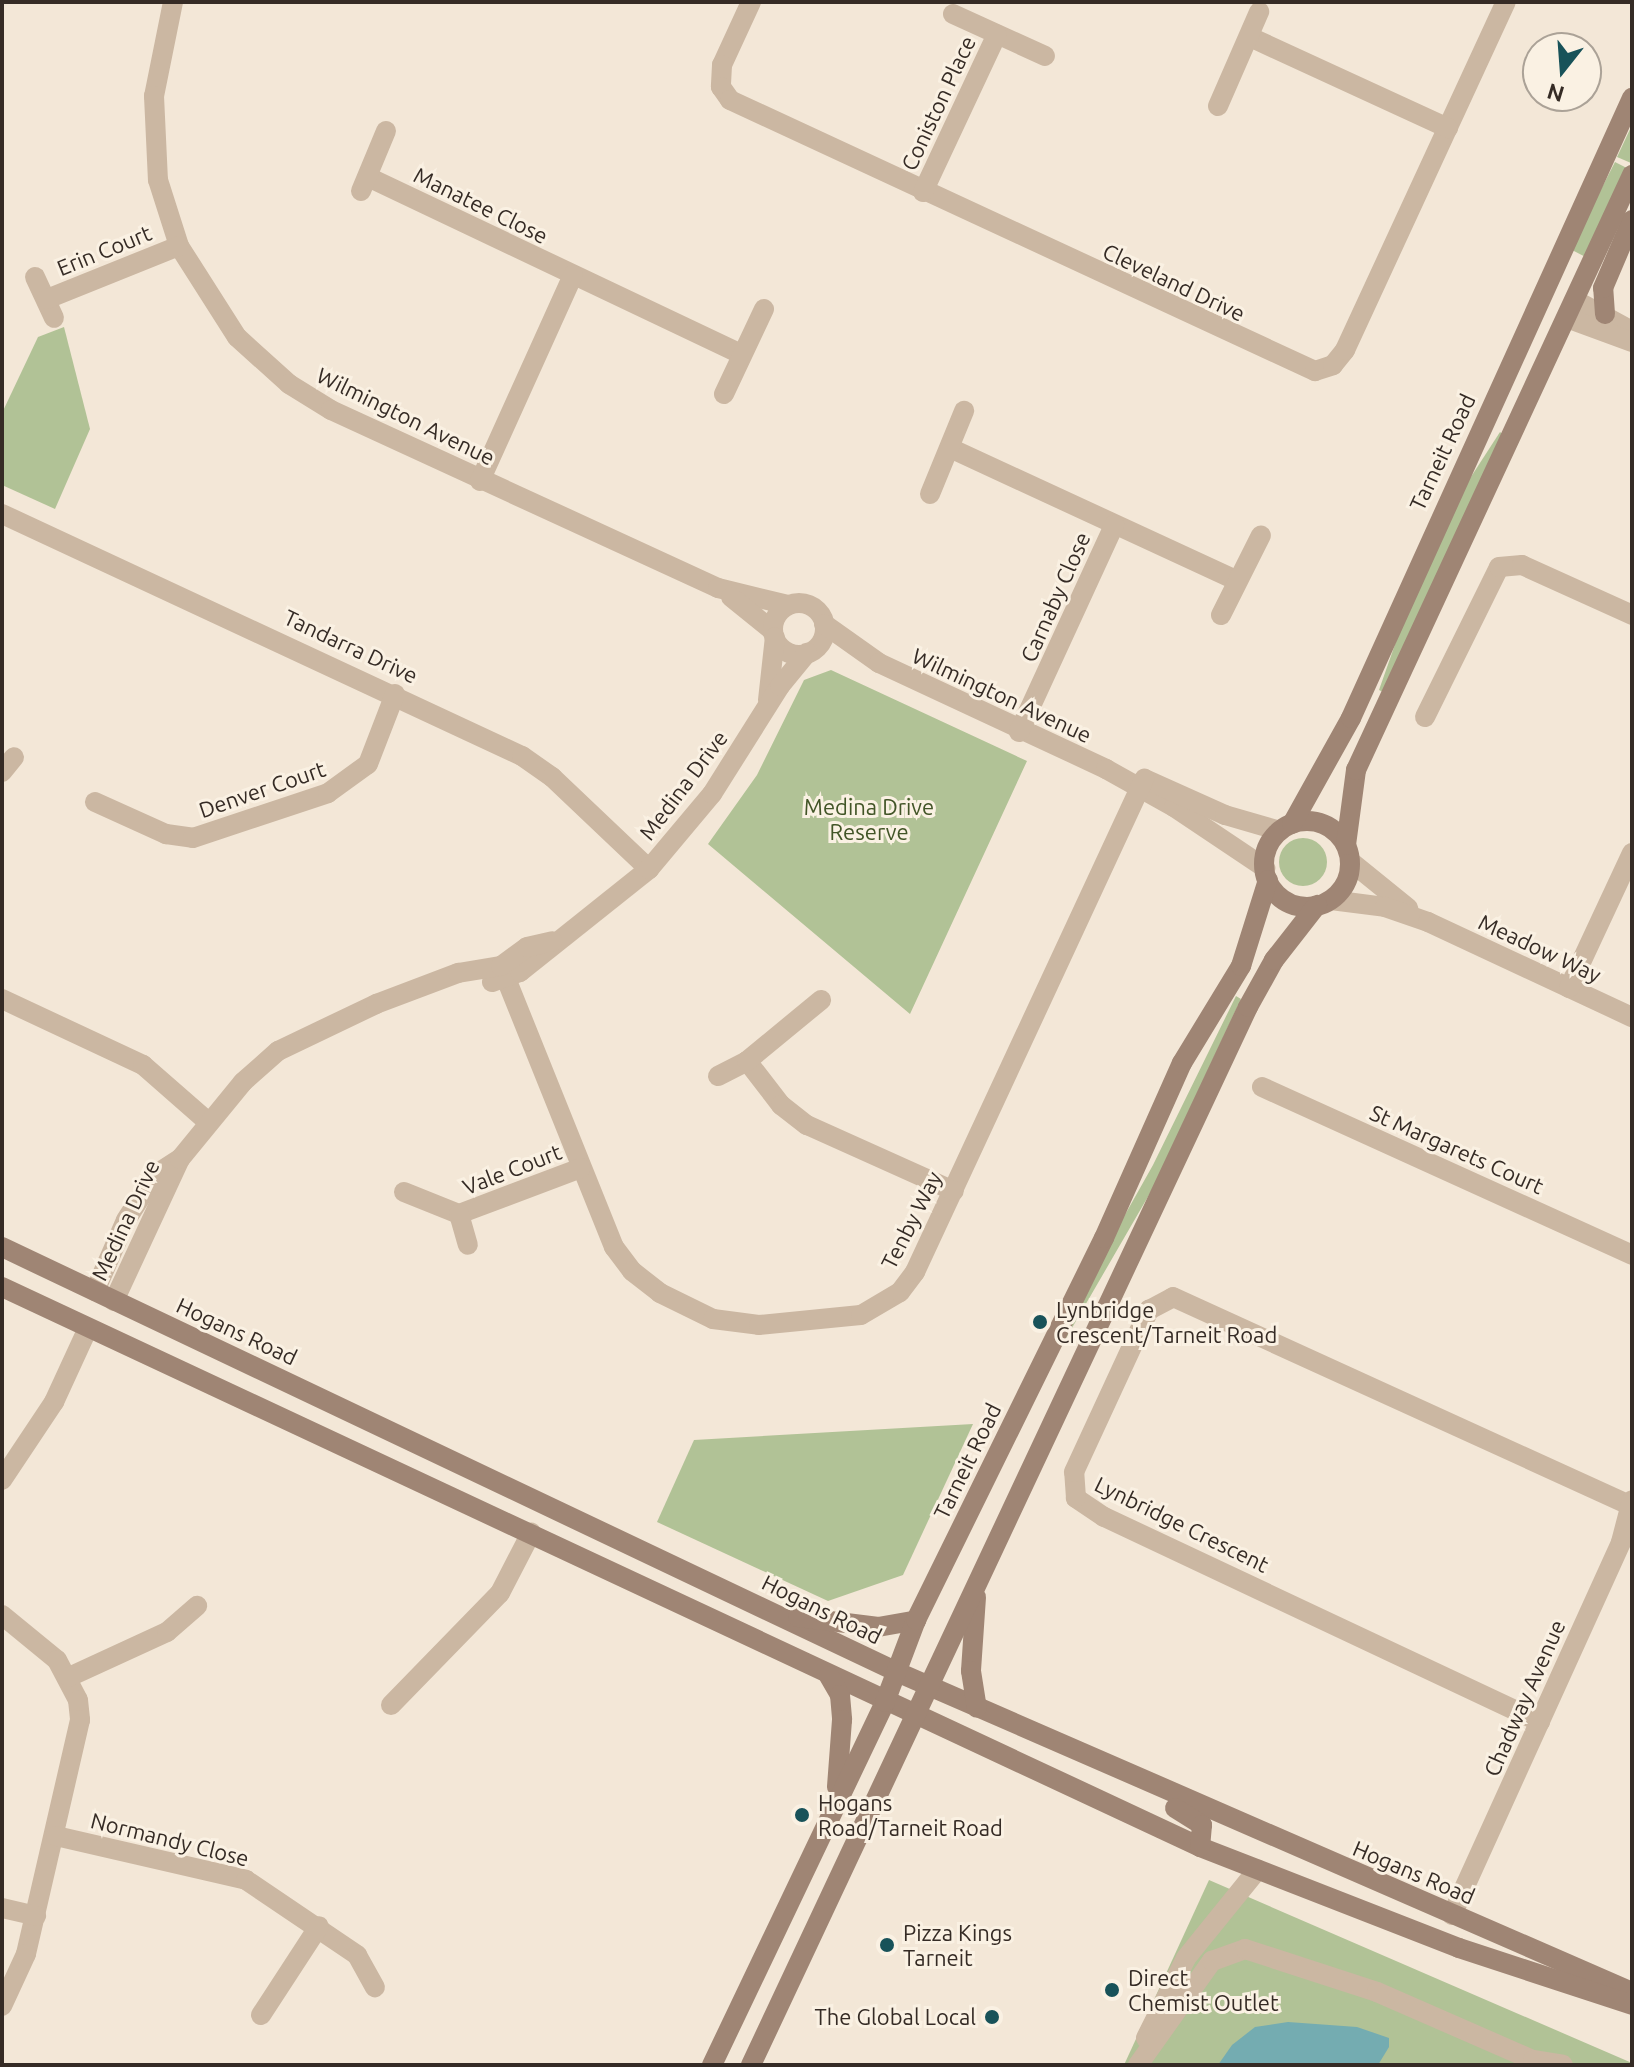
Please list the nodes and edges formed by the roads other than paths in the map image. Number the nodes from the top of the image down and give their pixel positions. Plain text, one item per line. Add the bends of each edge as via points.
1 (173, 2) edge
2 (751, 2) edge
3 (1506, 2) edge
4 (1259, 12) dead end
5 (953, 14) dead end
6 (997, 34) junction
7 (1250, 37) junction
8 (1045, 56) dead end
9 (1632, 98) edge
10 (1218, 106) dead end
11 (1448, 128) junction
12 (386, 131) dead end
13 (1632, 175) edge
14 (923, 192) junction
15 (1632, 220) edge
16 (179, 246) junction
17 (573, 275) junction
18 (35, 277) dead end
19 (1540, 297) junction
20 (764, 309) dead end
21 (1571, 309) junction
22 (1605, 314) junction
23 (1632, 331) edge
24 (1632, 342) edge
25 (741, 354) junction
26 (724, 394) dead end
27 (964, 411) dead end
28 (950, 448) junction
29 (480, 481) junction
30 (930, 494) dead end
31 (2, 514) edge
32 (1114, 525) junction
33 (1261, 535) dead end
34 (1236, 580) junction
35 (718, 588) junction
36 (788, 605) junction
37 (1221, 615) dead end
38 (1632, 615) edge
39 (824, 624) junction
40 (774, 634) junction
41 (809, 652) junction
42 (879, 663) junction
43 (395, 694) junction
44 (767, 707) junction
45 (1425, 717) dead end
46 (1019, 732) junction
47 (1141, 784) junction
48 (95, 802) dead end
49 (1206, 815) junction
50 (1286, 827) junction
51 (1348, 853) junction
52 (1632, 853) edge
53 (649, 869) junction
54 (1266, 874) junction
55 (1324, 902) junction
56 (1428, 922) junction
57 (503, 973) junction
58 (1569, 988) junction
59 (2, 999) edge
60 (821, 1000) dead end
61 (1632, 1017) edge
62 (747, 1061) junction
63 (718, 1076) dead end
64 (1262, 1087) dead end
65 (208, 1122) junction
66 (180, 1159) junction
67 (581, 1168) junction
68 (954, 1191) junction
69 (404, 1192) dead end
70 (459, 1214) junction
71 (468, 1245) dead end
72 (2, 1247) edge
73 (1632, 1255) edge
74 (2, 1287) edge
75 (95, 1291) junction
76 (114, 1301) junction
77 (88, 1328) junction
78 (2, 1480) edge
79 (1630, 1502) edge
80 (531, 1533) junction
81 (977, 1586) junction
82 (197, 1606) dead end
83 (2, 1615) edge
84 (781, 1615) junction
85 (916, 1620) junction
86 (897, 1672) junction
87 (829, 1676) junction
88 (69, 1677) junction
89 (928, 1686) junction
90 (885, 1702) junction
91 (391, 1705) dead end
92 (977, 1708) junction
93 (916, 1716) junction
94 (1540, 1722) junction
95 (1074, 1749) junction
96 (837, 1795) junction
97 (56, 1836) junction
98 (1200, 1847) junction
99 (1258, 1869) junction
100 (2, 1908) edge
101 (1452, 1915) junction
102 (36, 1916) junction
103 (319, 1926) junction
104 (1405, 1926) junction
105 (375, 1987) dead end
106 (1632, 1992) edge
107 (1632, 2005) edge
108 (2, 2006) edge
109 (261, 2015) dead end
110 (712, 2065) edge
111 (751, 2065) edge
112 (1136, 2065) edge
113 (1563, 2065) edge

1 - 16 street, Wilmington Avenue via 159,51 153,138 158,180
2 - 14 street, Cleveland Drive via 722,65 725,95
3 - 11 street, Cleveland Drive
4 - 7 street
5 - 6 street, Coniston Place
6 - 8 street, Coniston Place
6 - 14 street, Coniston Place
7 - 10 street
7 - 11 street
9 - 19 main road, Tarneit Road
11 - 14 street, Cleveland Drive via 1345,350 1321,371 1291,363
12 - 17 street, Manatee Close via 365,184
13 - 21 main road
15 - 22 main road via 1603,288
16 - 18 street, Erin Court via 51,308
16 - 29 street, Wilmington Avenue via 223,320 289,384 331,410
17 - 25 street, Manatee Close
17 - 29 street
19 - 21 main road
19 - 50 main road, Tarneit Road via 1351,718
20 - 25 street
21 - 22 street
21 - 24 street
21 - 51 main road via 1356,770
22 - 23 street
25 - 26 street
27 - 28 street
28 - 30 street
28 - 32 street, Carnaby Close
29 - 35 street, Wilmington Avenue
31 - 43 street, Tandarra Drive
32 - 34 street, Carnaby Close
32 - 46 street, Carnaby Close
33 - 34 street
34 - 37 street
35 - 36 street, Wilmington Avenue
35 - 40 street, Wilmington Avenue
36 - 39 street via 811,606
36 - 40 street via 778,614
38 - 45 street via 1522,565 1499,567
39 - 41 street via 822,640
39 - 42 street, Wilmington Avenue
40 - 41 street via 787,652
40 - 44 street, Medina Drive
41 - 42 street, Wilmington Avenue
41 - 44 street, Medina Drive
42 - 46 street, Wilmington Avenue
43 - 48 street, Denver Court via 368,764 328,793 209,835 181,839
43 - 53 street, Tandarra Drive via 522,756 552,777
44 - 53 street, Medina Drive via 712,794
46 - 47 street, Wilmington Avenue
47 - 49 street, Wilmington Avenue
47 - 68 street, Tenby Way
49 - 50 street, Wilmington Avenue
49 - 54 street, Wilmington Avenue
50 - 51 main road via 1323,824
50 - 54 main road via 1268,845
51 - 55 main road via 1346,883
51 - 56 street, Meadow Way
52 - 58 street
53 - 57 street, Medina Drive via 552,941 527,947
54 - 55 main road via 1287,902
54 - 85 main road, Tarneit Road via 1241,966 1182,1063 1104,1238
55 - 56 street, Meadow Way via 1385,907
55 - 81 main road via 1274,960 1248,1007
56 - 58 street, Meadow Way
57 - 65 street, Medina Drive via 458,973 376,1004 278,1051
57 - 67 street, Tenby Way
58 - 61 street, Meadow Way
59 - 65 street via 143,1065
60 - 62 street
62 - 63 street
62 - 68 street via 781,1105 807,1125
64 - 73 street, St Margarets Court
65 - 66 street, Medina Drive
66 - 75 street, Medina Drive via 155,1175 126,1220
66 - 76 street, Medina Drive
67 - 68 street, Tenby Way via 614,1247 632,1271 660,1293 713,1319 759,1325 840,1319 878,1309 915,1272
67 - 70 street, Vale Court
69 - 70 street, Vale Court
70 - 71 street, Vale Court
72 - 75 main road, Hogans Road
74 - 77 main road
75 - 76 main road, Hogans Road
75 - 77 main road
76 - 77 main road
76 - 84 main road, Hogans Road
77 - 78 street via 54,1402
77 - 80 main road
79 - 94 street, Chadway Avenue via 1621,1542
79 - 94 street, Lynbridge Crescent via 1173,1297 1149,1310 1074,1472 1076,1498 1104,1517
80 - 87 main road
80 - 91 street via 500,1593
81 - 89 main road
81 - 92 main road via 971,1671
82 - 88 street via 167,1632
83 - 88 street via 57,1660
84 - 85 main road via 878,1627
84 - 86 main road, Hogans Road
85 - 86 main road, Tarneit Road
86 - 89 main road, Hogans Road
86 - 90 main road, Tarneit Road
87 - 90 main road
87 - 96 main road via 840,1695 842,1720
88 - 97 street via 80,1720
89 - 92 main road, Hogans Road
89 - 93 main road
90 - 93 main road
90 - 96 main road, Tarneit Road
92 - 95 main road, Hogans Road
93 - 98 main road
93 - 111 main road
94 - 101 street, Chadway Avenue
95 - 98 main road via 1117,1782 1196,1817 1204,1834
95 - 101 main road, Hogans Road
96 - 110 main road, Tarneit Road
97 - 102 street
97 - 103 street, Normandy Close via 246,1880
98 - 99 main road
99 - 104 main road
99 - 112 street via 1186,1958
100 - 102 street
101 - 104 main road
101 - 106 main road, Hogans Road
102 - 108 street via 26,1954
103 - 105 street, Normandy Close via 357,1955
103 - 109 street
104 - 107 main road
112 - 113 street via 1212,1961 1245,1949 1377,1992 1533,2060

